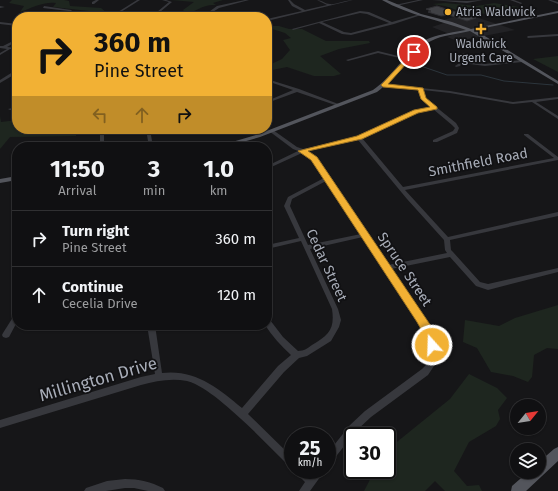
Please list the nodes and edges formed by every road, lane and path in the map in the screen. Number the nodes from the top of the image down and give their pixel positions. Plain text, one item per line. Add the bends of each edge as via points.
1 (98, 0) edge
2 (139, 0) edge
3 (163, 0) edge
4 (248, 0) edge
5 (289, 0) edge
6 (318, 0) edge
7 (351, 0) edge
8 (384, 0) edge
9 (419, 0) edge
10 (433, 0) edge
11 (445, 0) edge
12 (481, 0) edge
13 (511, 0) edge
14 (549, 0) edge
15 (93, 2) dead end
16 (557, 2) edge
17 (521, 3) dead end
18 (329, 5) junction
19 (396, 5) junction
20 (44, 7) dead end
21 (304, 11) junction
22 (69, 12) edge
23 (120, 12) edge
24 (159, 12) edge
25 (210, 12) edge
26 (556, 14) edge
27 (420, 15) junction
28 (272, 19) edge
29 (319, 22) junction
30 (0, 23) edge
31 (393, 23) junction
32 (12, 24) edge
33 (293, 29) dead end
34 (469, 30) junction
35 (558, 35) edge
36 (528, 37) dead end
37 (12, 42) edge
38 (2, 47) edge
39 (10, 48) joint
40 (0, 54) edge
41 (463, 54) dead end
42 (348, 60) dead end
43 (408, 60) junction
44 (522, 61) junction
45 (462, 62) junction
46 (457, 66) dead end
47 (12, 74) edge
48 (0, 82) edge
49 (272, 82) edge
50 (558, 83) edge
51 (383, 85) junction
52 (421, 89) junction
53 (298, 90) junction
54 (558, 98) edge
55 (272, 100) edge
56 (534, 102) junction
57 (339, 105) junction
58 (434, 108) junction
59 (558, 118) edge
60 (272, 131) edge
61 (272, 132) edge
62 (262, 134) edge
63 (526, 136) dead end
64 (359, 138) junction
65 (435, 141) dead end
66 (237, 142) edge
67 (302, 151) junction
68 (558, 159) edge
69 (272, 166) edge
70 (12, 179) edge
71 (326, 179) junction
72 (0, 181) edge
73 (402, 189) junction
74 (558, 214) edge
75 (365, 235) junction
76 (302, 239) junction
77 (447, 239) junction
78 (272, 245) edge
79 (307, 248) junction
80 (451, 254) junction
81 (387, 268) junction
82 (558, 270) edge
83 (12, 325) edge
84 (152, 330) edge
85 (272, 330) edge
86 (6, 335) dead end
87 (297, 355) junction
88 (159, 377) junction
89 (242, 414) junction
90 (0, 424) edge
91 (336, 449) edge
92 (558, 453) edge
93 (284, 455) edge
94 (546, 464) edge
95 (308, 479) edge
96 (313, 479) edge
97 (530, 479) edge
98 (311, 482) junction
99 (89, 491) edge
100 (160, 491) edge
101 (304, 491) edge
102 (517, 491) edge

1 - 15 street
2 - 23 street
3 - 24 street via 171,3
4 - 25 street via 218,7
5 - 21 street
6 - 18 street
7 - 18 street
8 - 19 main road
9 - 19 street
10 - 11 street
11 - 12 street
13 - 17 street
14 - 16 street
18 - 21 street
19 - 27 main road
20 - 22 street via 71,11
21 - 28 street
26 - 34 main road
27 - 31 street
27 - 34 main road
29 - 31 street via 365,13
29 - 31 street via 347,34
29 - 33 street
30 - 32 street
34 - 43 main road via 428,41
34 - 44 main road
35 - 36 street
37 - 38 street
38 - 39 street
39 - 40 street
41 - 45 street via 465,55
42 - 43 street via 378,52
43 - 51 main road
44 - 45 street via 485,65
44 - 50 main road
45 - 46 street
47 - 48 street
49 - 53 street
51 - 52 street
51 - 57 main road
52 - 56 street via 507,102
52 - 58 street via 424,99
53 - 55 street
53 - 57 street
54 - 56 street
56 - 59 street
57 - 60 main road
58 - 64 street via 416,111
58 - 65 street via 457,128 455,132
61 - 67 street, Spruce Street
62 - 66 main road
63 - 68 street
64 - 67 street
64 - 73 street
67 - 69 street
67 - 71 street, Spruce Street via 310,154
68 - 73 street, Smithfield Road
70 - 72 main road
71 - 75 street, Spruce Street
71 - 76 street, Cedar Street via 290,198 288,210
73 - 77 street
74 - 77 street
75 - 79 street
75 - 81 street, Spruce Street
76 - 78 street
76 - 79 street, Cedar Street
77 - 80 street
79 - 87 street, Cedar Street via 335,309 337,320 333,334 328,339 304,354
80 - 81 street
80 - 82 street via 478,284 483,286 512,282
81 - 91 street, Spruce Street via 428,329 433,359 425,372 368,414
83 - 86 street
84 - 88 street
85 - 87 street
87 - 89 street, Cedar Street via 281,369
88 - 89 street, Millington Drive via 179,376 199,382 212,389
88 - 90 street, Millington Drive
89 - 93 street, Millington Drive
92 - 94 main road
95 - 98 street
96 - 98 street
97 - 102 main road
98 - 101 street
99 - 100 street via 110,484 138,483

